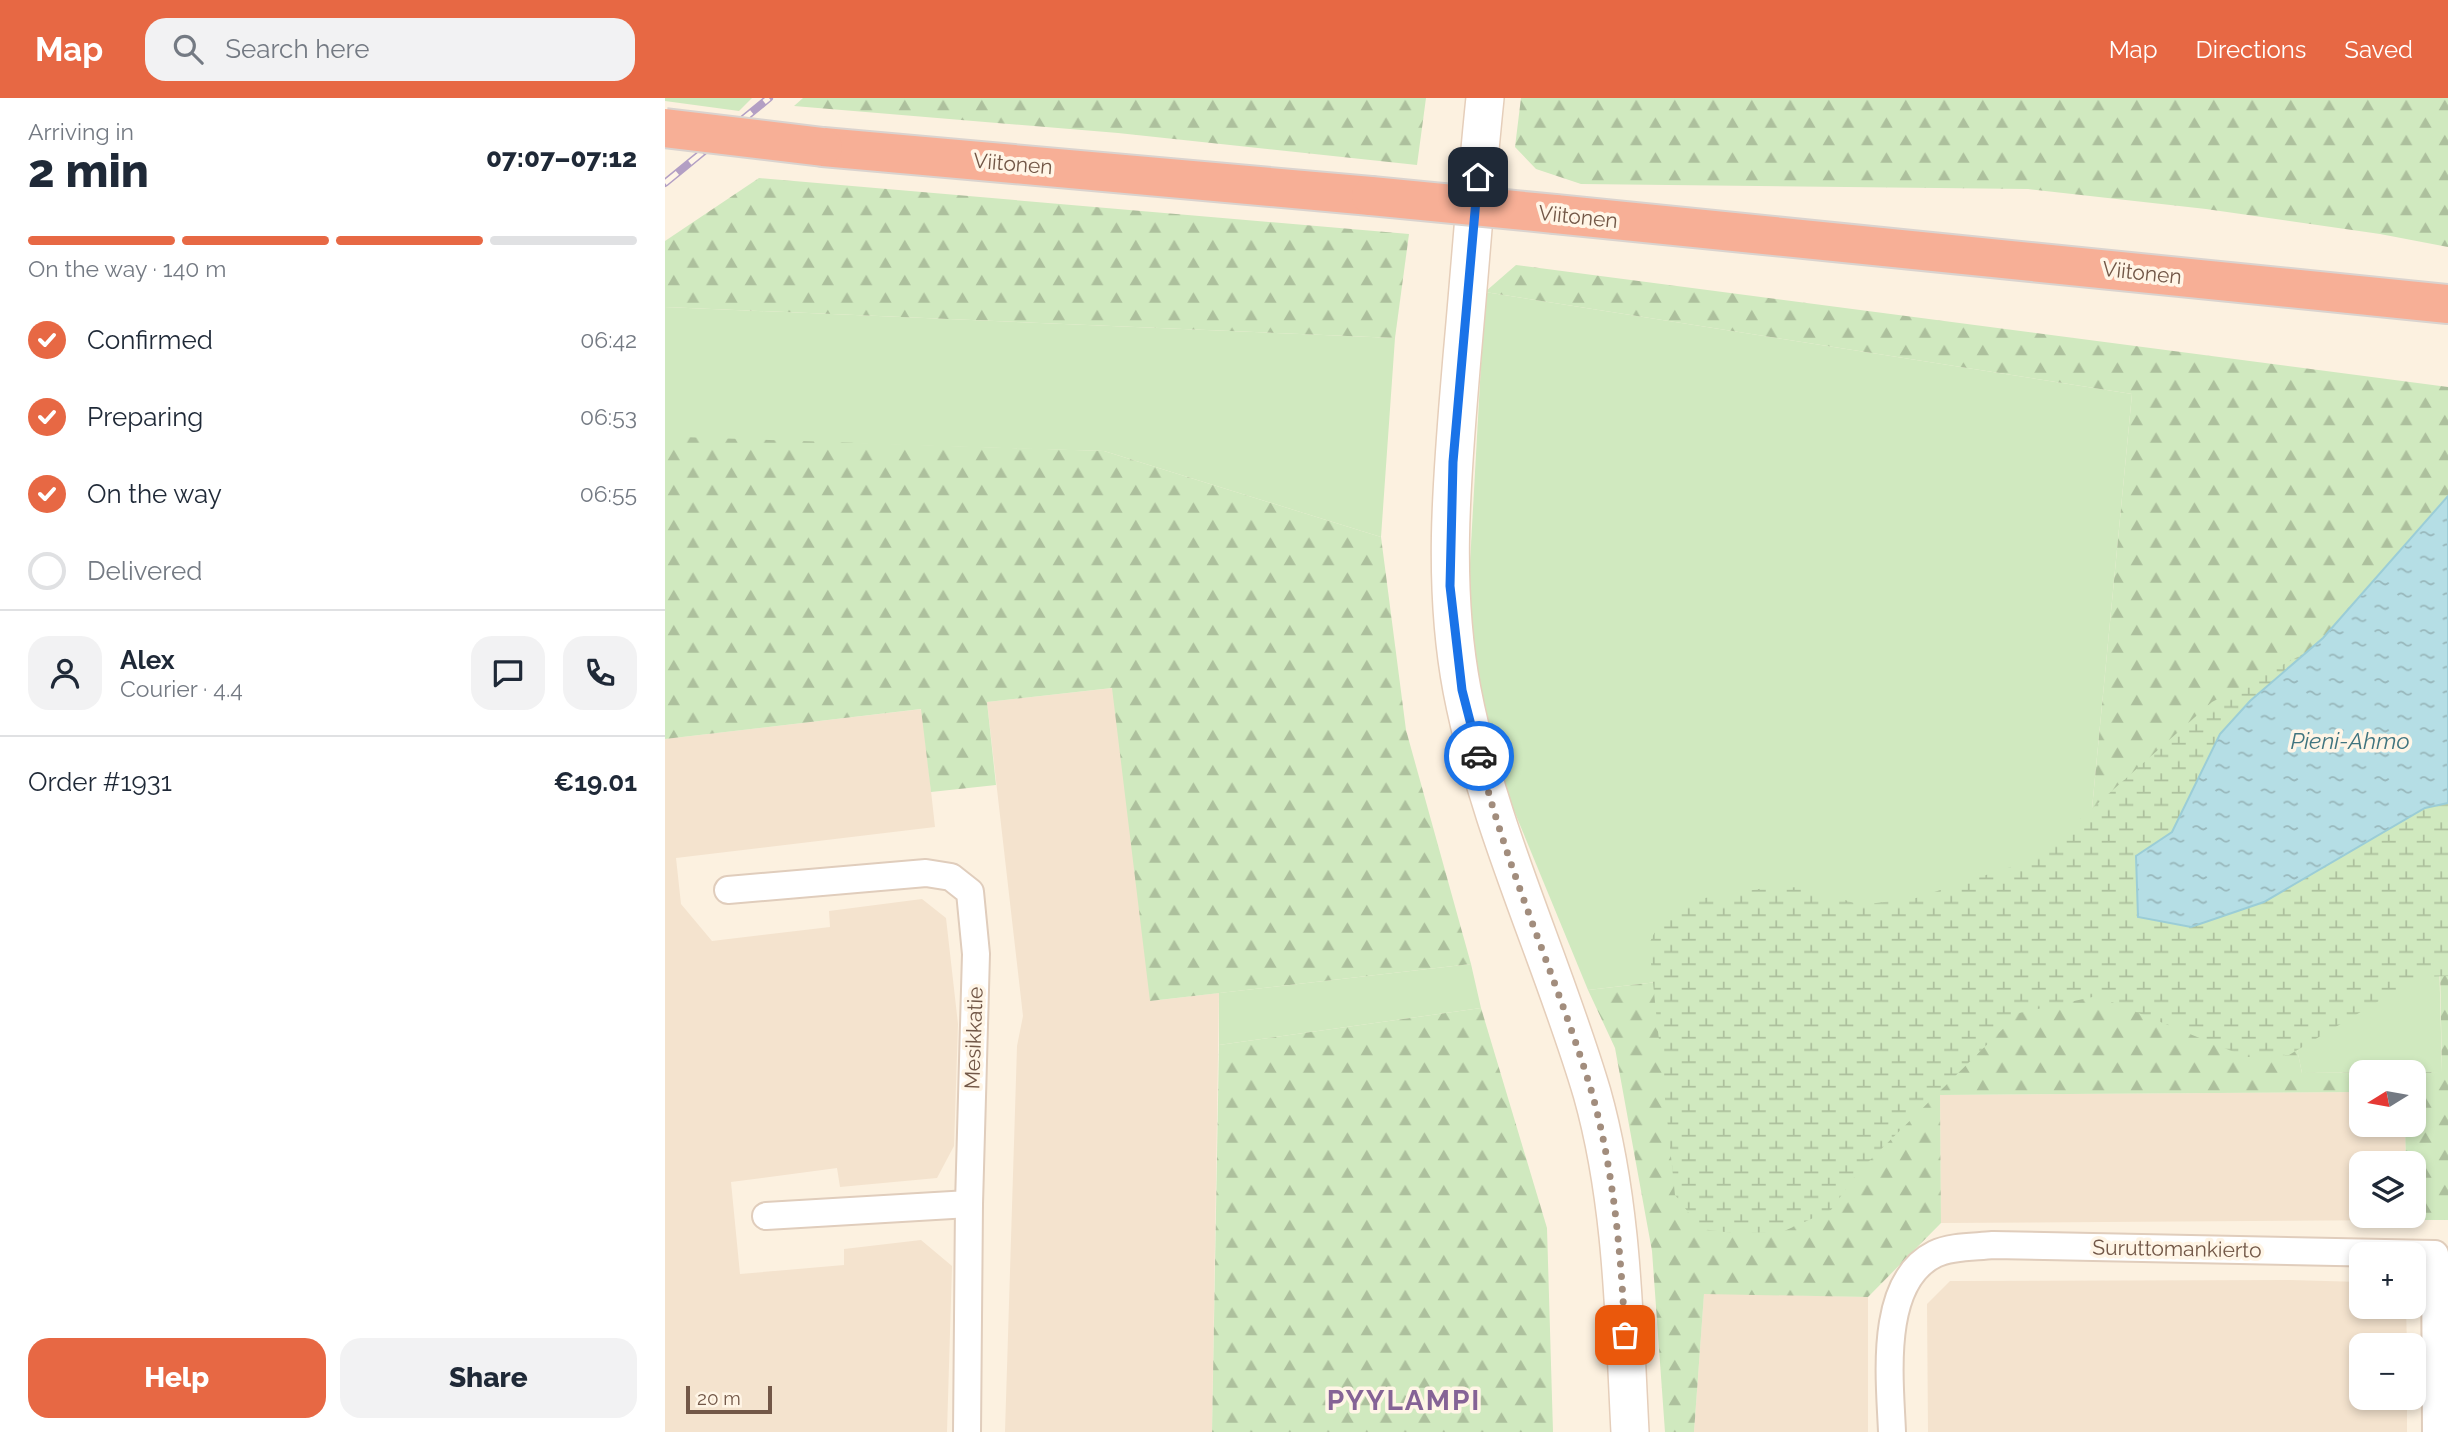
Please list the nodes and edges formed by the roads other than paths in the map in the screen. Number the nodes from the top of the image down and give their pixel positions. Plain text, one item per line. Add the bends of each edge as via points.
1 (1485, 98) edge
2 (665, 128) edge
3 (2448, 304) edge
4 (727, 890) dead end
5 (969, 1204) junction
6 (766, 1216) dead end
7 (2442, 1254) edge
8 (967, 1432) edge
9 (1630, 1432) edge
10 (1892, 1432) edge
11 (2436, 1432) edge

1 - 9 street via 1453,462 1451,599 1462,690 1492,809 1592,1095 1613,1192
2 - 3 highway, Viitonen, bridge
4 - 5 street, Mesikkatie via 926,873 951,877 970,892 976,954
5 - 6 street
5 - 8 street, Mesikkatie
7 - 10 street, Suruttomankierto via 1993,1245 1938,1252 1911,1274 1894,1317
7 - 11 street, Suruttomankierto

